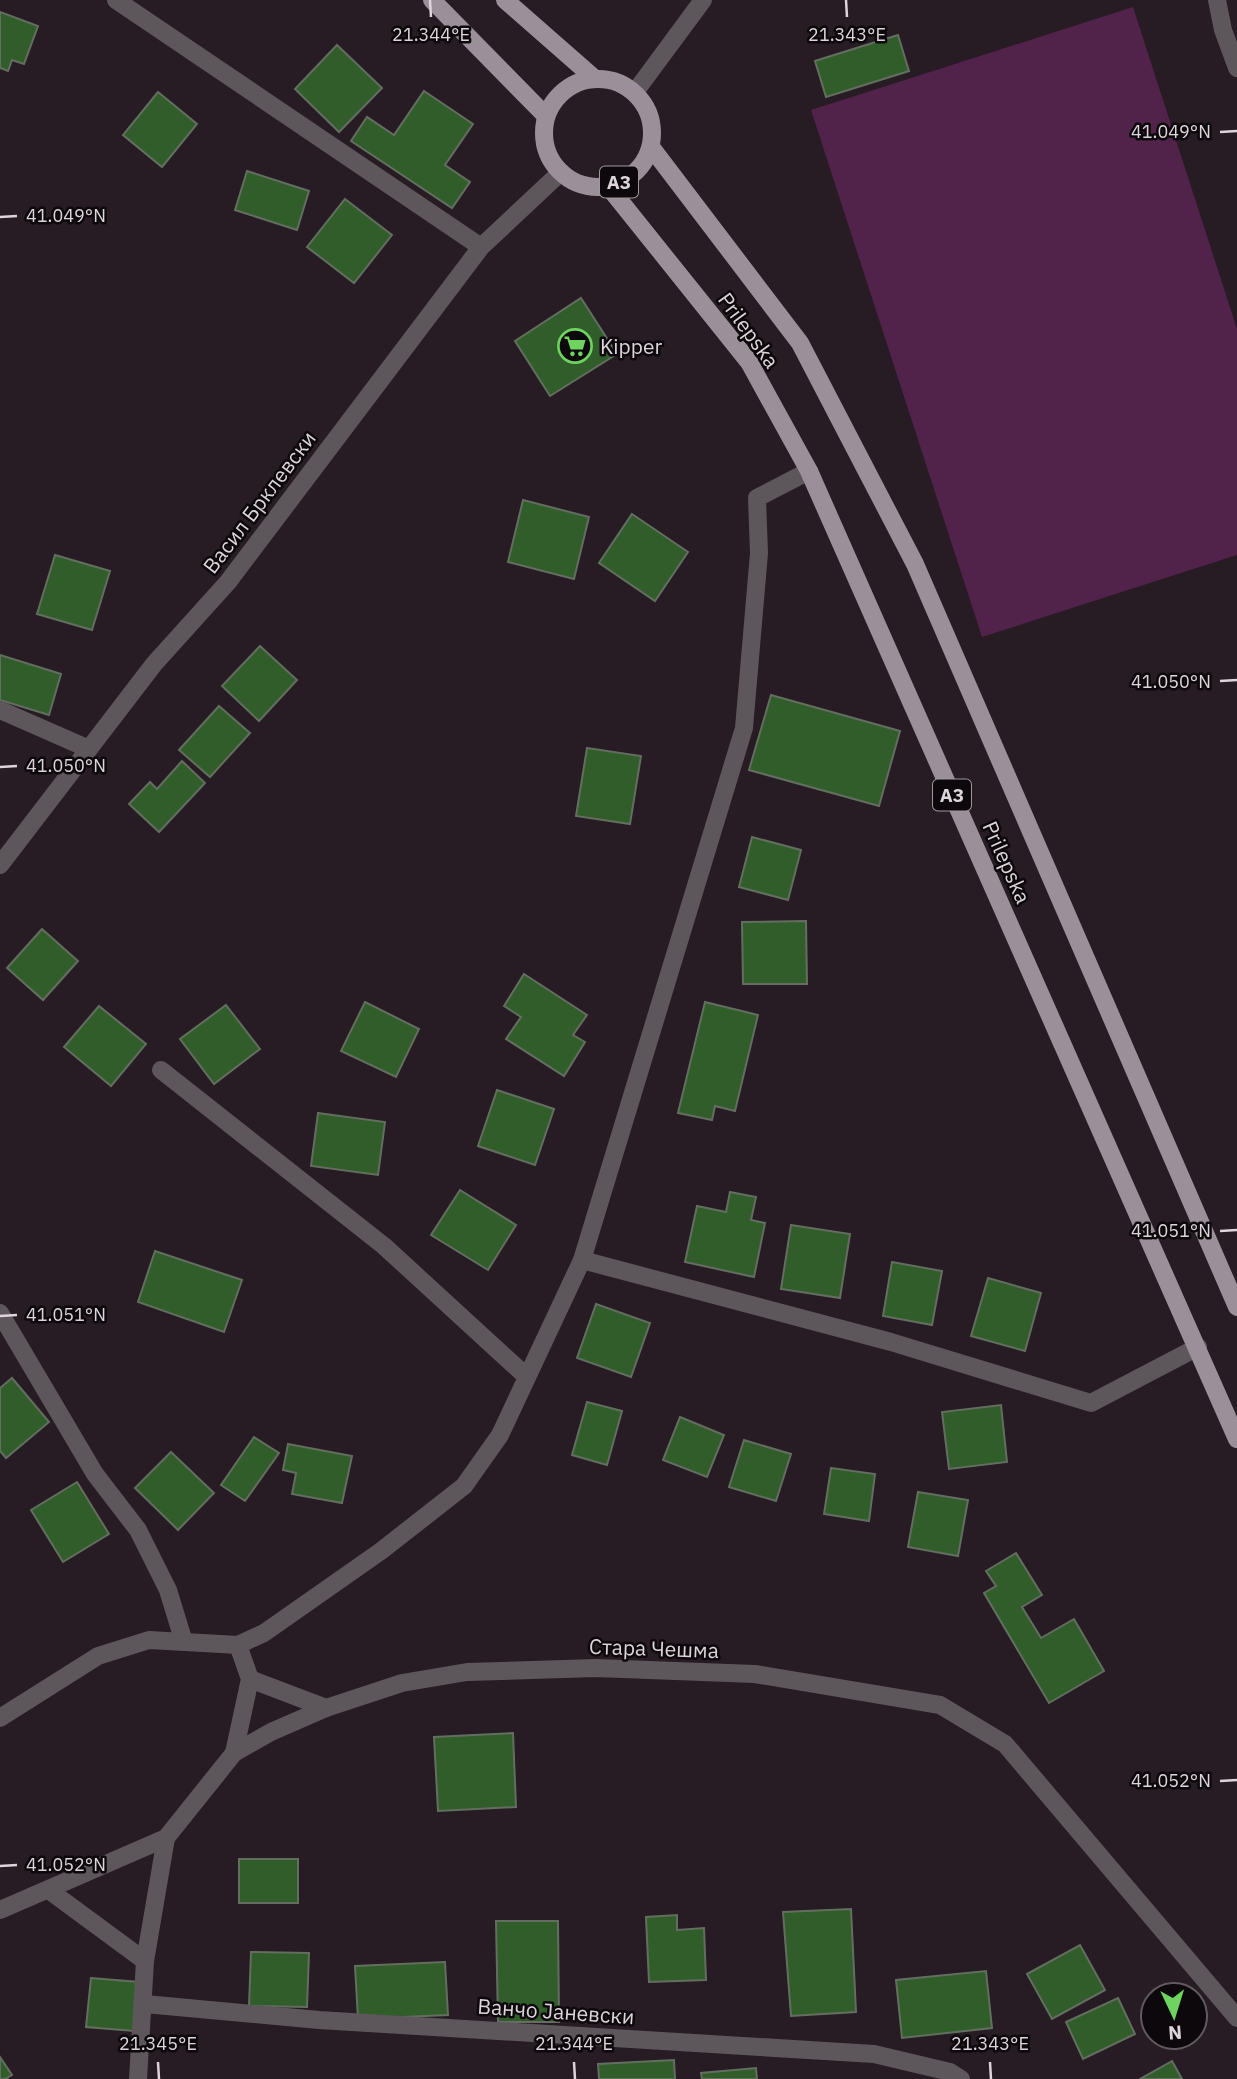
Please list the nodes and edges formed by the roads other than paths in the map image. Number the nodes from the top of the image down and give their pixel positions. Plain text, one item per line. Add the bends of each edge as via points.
1 (116, 0) edge
2 (432, 0) edge
3 (505, 0) edge
4 (703, 0) edge
5 (1217, 0) edge
6 (1237, 68) edge
7 (594, 78) junction
8 (635, 92) junction
9 (546, 116) junction
10 (651, 147) junction
11 (561, 172) junction
12 (608, 186) junction
13 (481, 247) junction
14 (809, 471) junction
15 (0, 710) edge
16 (89, 749) junction
17 (0, 865) edge
18 (162, 1070) dead end
19 (582, 1260) junction
20 (1237, 1307) edge
21 (0, 1313) edge
22 (1198, 1347) junction
23 (527, 1377) junction
24 (1237, 1438) edge
25 (183, 1639) junction
26 (238, 1646) junction
27 (250, 1679) junction
28 (326, 1708) junction
29 (0, 1718) edge
30 (234, 1754) junction
31 (166, 1839) junction
32 (50, 1891) junction
33 (0, 1910) edge
34 (145, 1961) junction
35 (145, 2004) junction
36 (1237, 2018) edge
37 (138, 2079) edge
38 (961, 2079) edge

1 - 13 street
2 - 9 main road
3 - 7 main road
4 - 8 street
5 - 6 street
7 - 8 main road via 609,79
7 - 9 main road via 564,90
8 - 10 main road, A3 via 651,118
9 - 11 main road via 545,146
10 - 12 main road, A3 via 635,173
10 - 20 main road, Prilepska / A3 via 800,343 915,564
11 - 12 main road, A3 via 591,187
11 - 13 street, Васил Брклевски
12 - 14 main road, Prilepska / A3 via 748,362
13 - 16 street, Васил Брклевски via 229,582 154,664
14 - 19 street via 757,498 759,553 744,729
14 - 22 main road, Prilepska / A3
15 - 16 street
16 - 17 street, Васил Брклевски
18 - 23 street via 384,1245
19 - 22 street via 891,1342 1091,1403
19 - 23 street
21 - 25 street via 95,1474 138,1530 168,1590
22 - 24 main road, Prilepska / A3
23 - 26 street via 499,1435 464,1486 381,1551 264,1633
25 - 26 street
25 - 29 street via 149,1640 98,1656
26 - 27 street
27 - 28 street
27 - 30 street
28 - 30 street, Стара Чешма
28 - 36 street, Стара Чешма via 402,1683 467,1672 596,1668 755,1674 940,1705 1005,1744
30 - 31 street, Стара Чешма
31 - 32 street, Стара Чешма
31 - 34 street
32 - 33 street, Стара Чешма
32 - 34 street
34 - 35 street
35 - 37 street
35 - 38 street, Ванчо Јаневски via 319,2020 874,2054 950,2072

